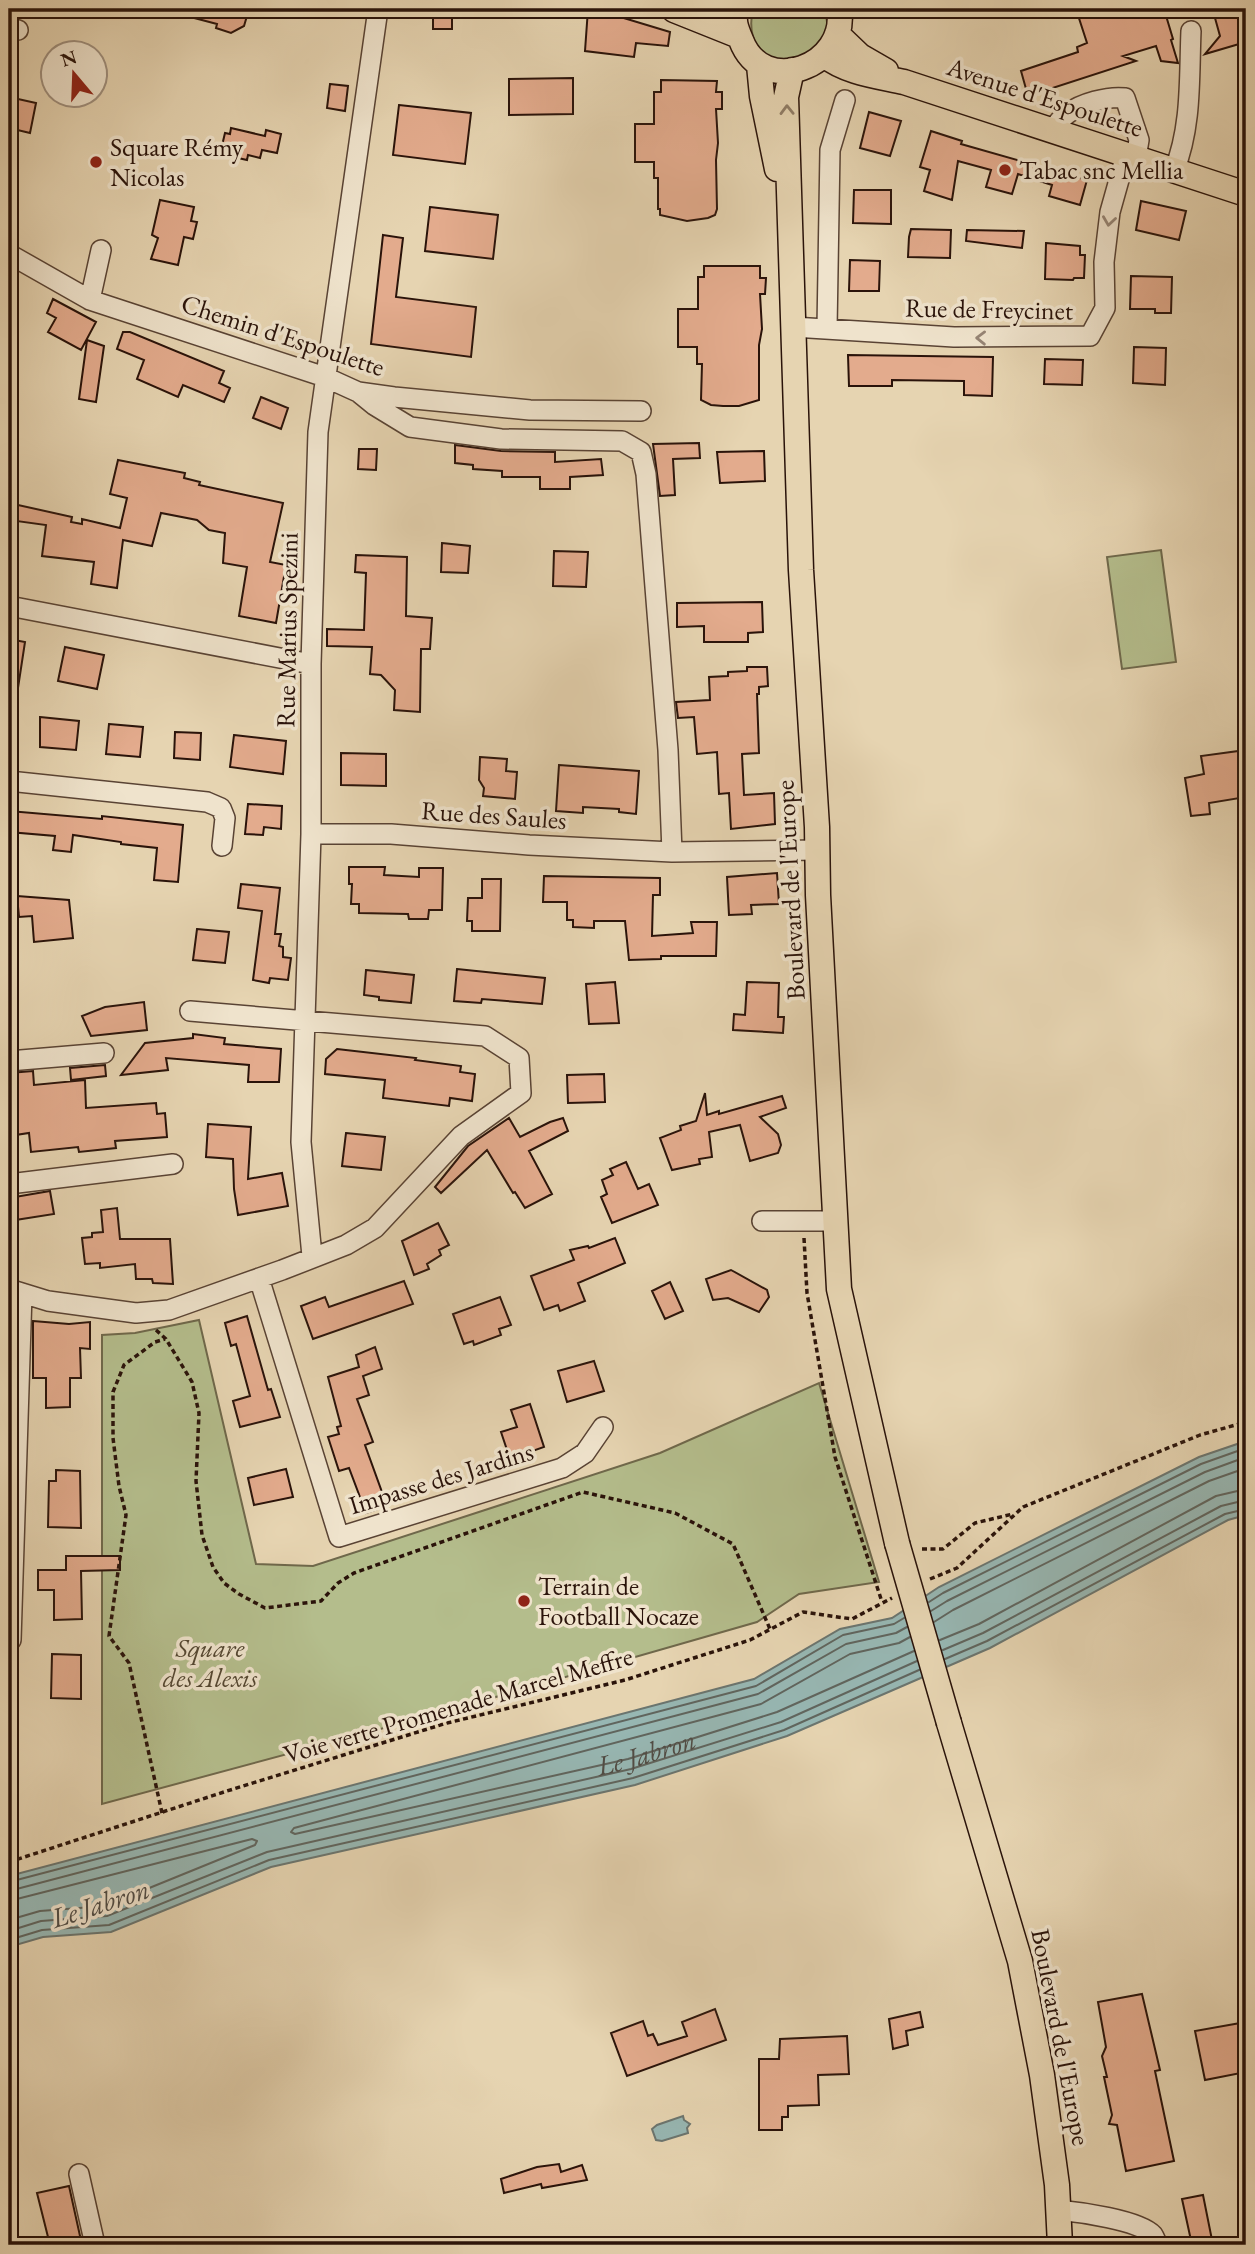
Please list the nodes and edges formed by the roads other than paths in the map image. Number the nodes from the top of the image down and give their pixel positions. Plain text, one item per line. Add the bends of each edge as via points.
1 (378, 9) edge
2 (673, 9) edge
3 (736, 9) edge
4 (839, 9) edge
5 (1191, 31) dead end
6 (837, 34) junction
7 (739, 36) junction
8 (824, 55) junction
9 (760, 65) junction
10 (792, 70) junction
11 (904, 82) junction
12 (845, 100) dead end
13 (1052, 131) junction
14 (1131, 157) junction
15 (1174, 171) junction
16 (1246, 194) edge
17 (789, 228) junction
18 (101, 250) dead end
19 (9, 254) edge
20 (90, 300) junction
21 (793, 327) junction
22 (827, 329) junction
23 (325, 377) junction
24 (358, 392) junction
25 (640, 411) dead end
26 (9, 606) edge
27 (311, 664) junction
28 (9, 781) edge
29 (311, 834) junction
30 (222, 846) dead end
31 (818, 850) junction
32 (672, 852) junction
33 (190, 1011) dead end
34 (306, 1022) junction
35 (104, 1053) dead end
36 (9, 1061) edge
37 (173, 1164) dead end
38 (9, 1184) edge
39 (762, 1221) dead end
40 (836, 1221) junction
41 (312, 1256) junction
42 (259, 1278) junction
43 (15, 1291) edge
44 (603, 1427) dead end
45 (11, 1640) dead end
46 (79, 2174) dead end
47 (1058, 2210) junction
48 (95, 2245) edge
49 (1060, 2245) edge
50 (1158, 2245) edge

1 - 23 street, Rue Marius Spezini
2 - 7 main road
3 - 7 main road via 733,20
4 - 6 main road
5 - 15 street via 1186,130
6 - 8 main road
6 - 11 main road, Avenue d'Espoulette via 860,56
7 - 9 main road
8 - 10 main road via 808,67
8 - 11 main road, Avenue d'Espoulette via 850,70
9 - 10 main road via 773,71
9 - 17 main road, Boulevard de l'Europe
17 -> 10 main road, Boulevard de l'Europe via 786,97
11 - 13 main road, Avenue d'Espoulette
12 - 22 street via 830,150
13 - 14 main road, Avenue d'Espoulette
13 - 14 street via 1077,107 1125,98 1139,140
14 - 15 main road, Avenue d'Espoulette
14 -> 22 street, Rue de Freycinet via 1110,212 1105,308 1090,336 954,337
15 - 16 main road, Avenue d'Espoulette
17 - 21 main road, Boulevard de l'Europe
18 - 20 street
19 - 20 street, Chemin d'Espoulette
20 - 23 street, Chemin d'Espoulette
21 - 22 street, Rue de Freycinet
21 - 31 main road, Boulevard de l'Europe via 801,570
23 - 24 street, Chemin d'Espoulette
23 - 27 street, Rue Marius Spezini via 318,432
24 - 25 street, Chemin d'Espoulette via 530,410
24 - 32 street via 410,427 501,439 622,441 641,452 668,750
26 - 27 street
27 - 29 street, Rue Marius Spezini
28 - 30 street via 207,802 221,808 225,818
29 - 32 street, Rue des Saules via 391,834
29 - 34 street, Rue Marius Spezini
31 - 32 street
31 - 40 main road, Boulevard de l'Europe
33 - 34 street
34 - 41 street, Rue Marius Spezini via 301,1142
34 - 41 street via 485,1036 519,1058 521,1093 461,1136 375,1228 346,1245
35 - 36 street
37 - 38 street
39 - 40 street
40 - 47 main road, Boulevard de l'Europe, bridge via 839,1289 898,1546 1020,1961 1042,2075
41 - 42 street
42 - 43 street via 169,1310 136,1313 48,1301
42 - 44 street, Impasse des Jardins via 339,1537 562,1468 585,1453
43 - 45 street
46 - 48 street
47 - 49 main road, Boulevard de l'Europe
47 - 50 street via 1132,2225 1152,2234

